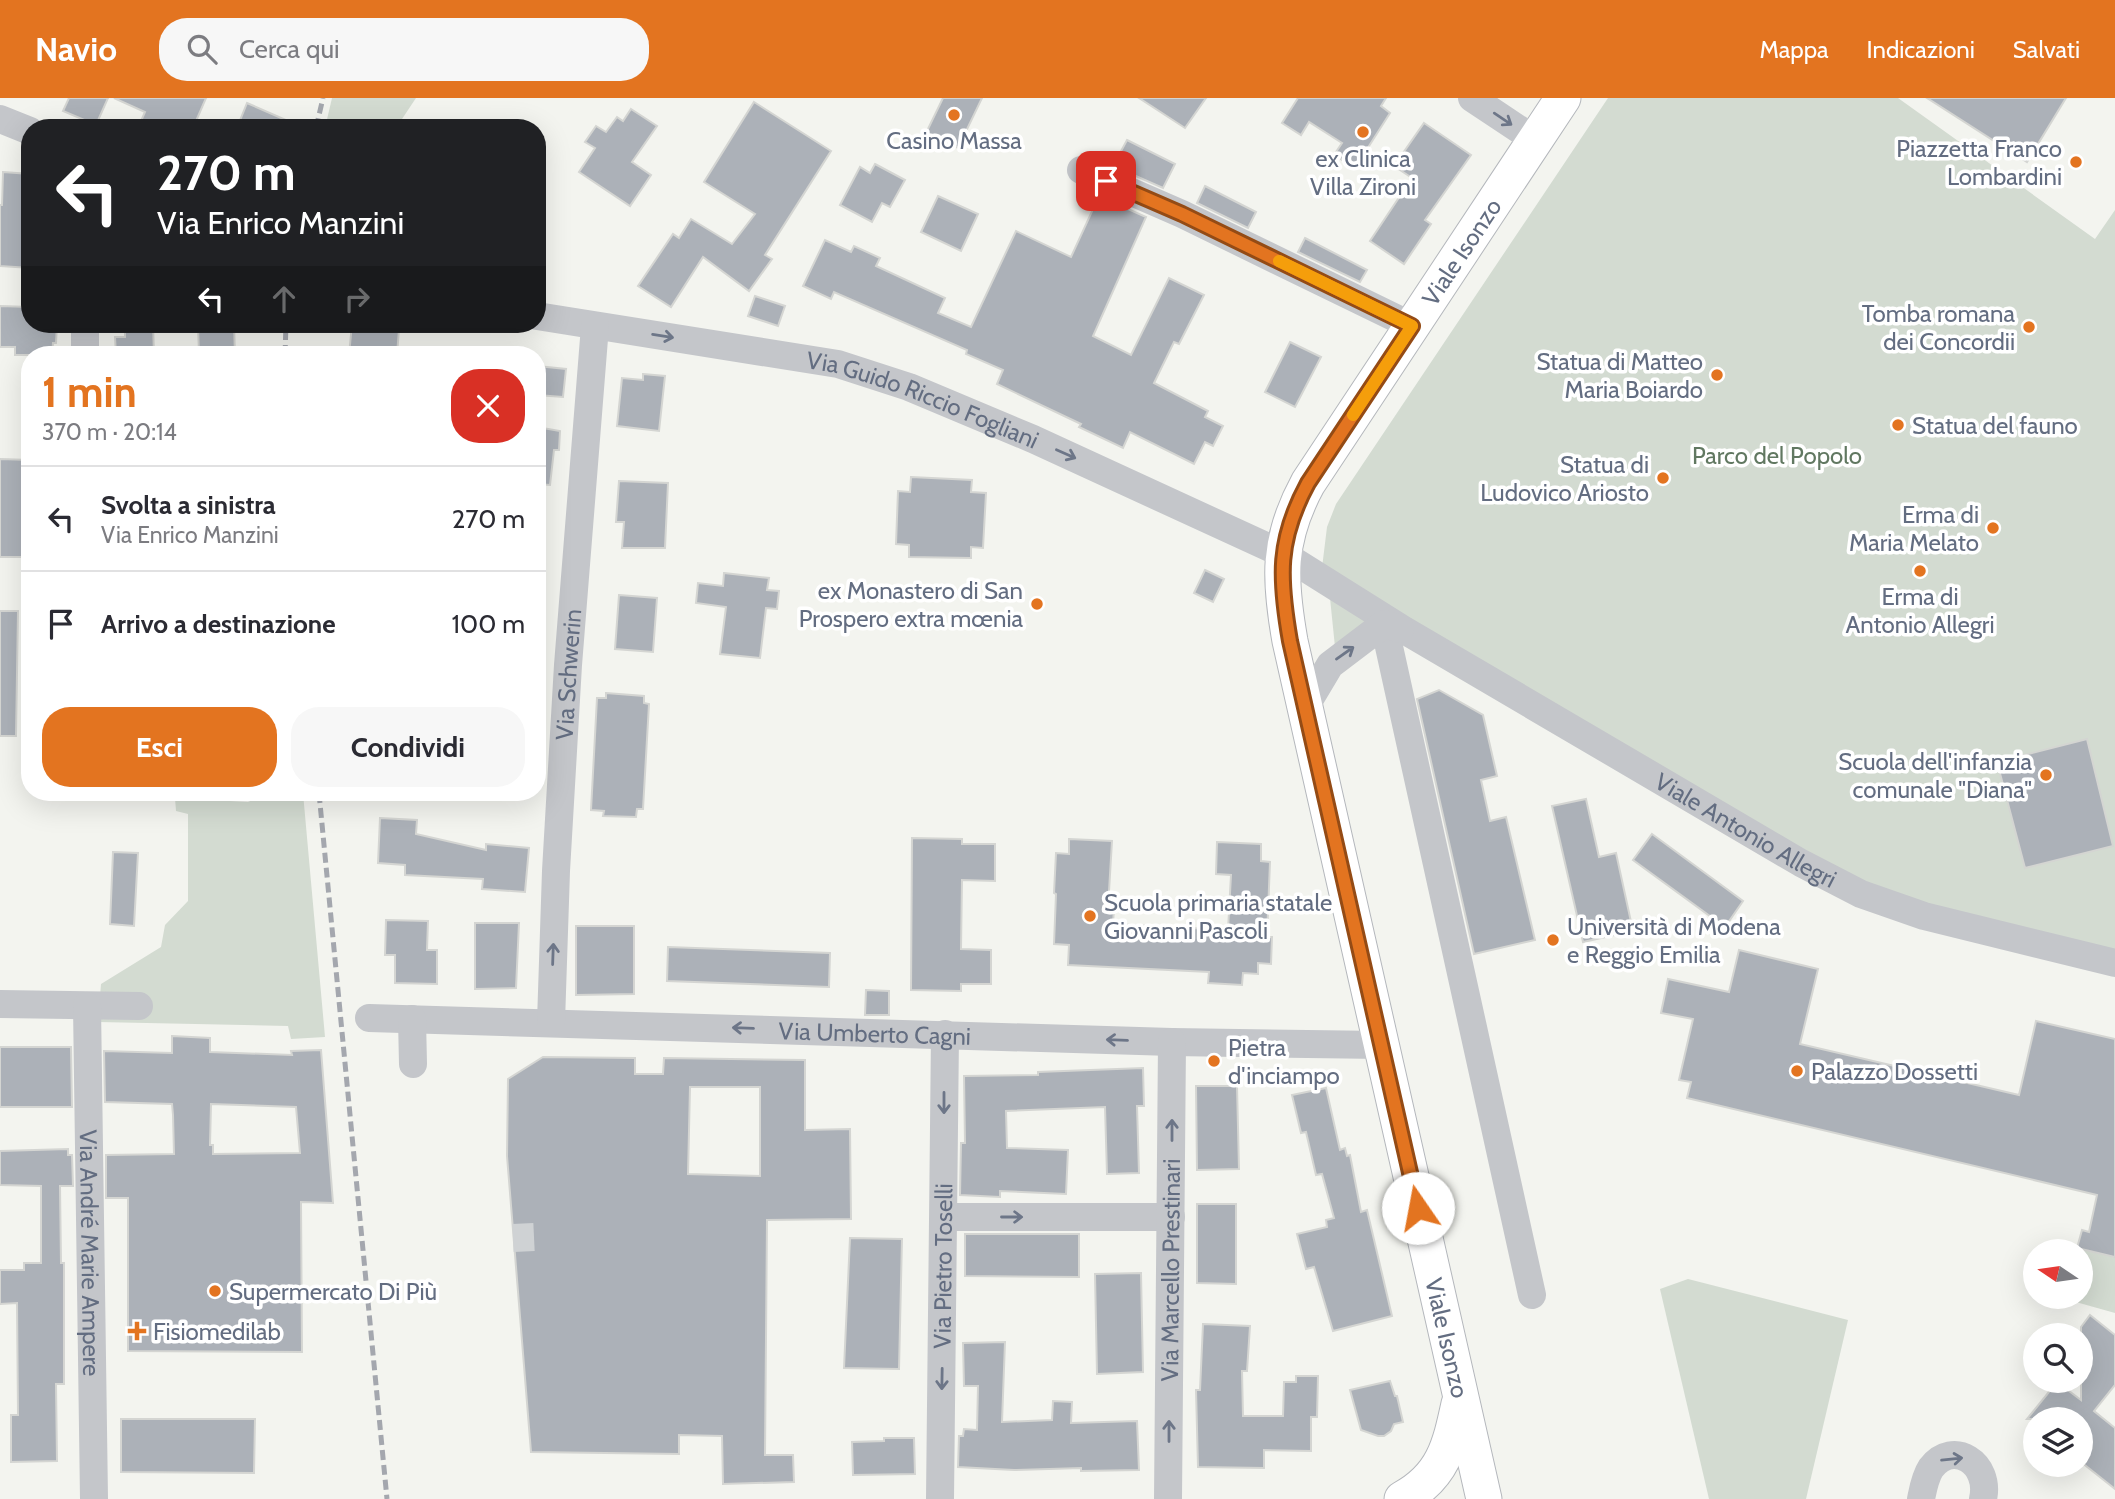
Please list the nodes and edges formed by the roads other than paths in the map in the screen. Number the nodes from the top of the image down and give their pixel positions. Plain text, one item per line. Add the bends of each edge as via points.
1 (1472, 98) edge
2 (1563, 98) edge
3 (0, 120) edge
4 (21, 128) edge
5 (1535, 140) junction
6 (1081, 170) dead end
7 (546, 318) edge
8 (595, 326) junction
9 (1412, 326) junction
10 (1283, 554) junction
11 (1394, 627) junction
12 (1305, 707) junction
13 (2115, 963) edge
14 (0, 1004) edge
15 (87, 1006) junction
16 (139, 1006) dead end
17 (369, 1018) dead end
18 (412, 1019) junction
19 (551, 1022) junction
20 (945, 1034) junction
21 (1172, 1042) junction
22 (1382, 1045) junction
23 (413, 1064) dead end
24 (944, 1216) junction
25 (1171, 1217) junction
26 (1532, 1295) dead end
27 (1460, 1397) junction
28 (1481, 1487) edge
29 (94, 1499) edge
30 (940, 1499) edge
31 (1168, 1499) edge
32 (1402, 1499) edge
33 (1410, 1499) edge
34 (1921, 1499) edge
35 (1983, 1499) edge

1 -> 5 street
2 - 5 main road, Viale Isonzo
3 - 4 street
5 - 9 main road, Viale Isonzo
6 - 9 street
7 - 8 street, Via Guido Riccio Fogliani
8 -> 10 street, Via Guido Riccio Fogliani via 838,364 885,379 1021,434
19 -> 8 street, Via Schwerin via 559,806
9 - 10 main road, Viale Isonzo via 1308,483 1294,508
10 - 11 street, Viale Antonio Allegri
10 - 12 main road, Viale Isonzo via 1282,594
12 -> 11 street via 1330,665
11 - 13 street, Viale Antonio Allegri via 1861,894 1924,916
11 - 26 street
12 - 22 main road, Viale Isonzo
14 - 15 street
15 - 16 street
15 - 29 street, Via André Marie Ampere
17 - 18 street, Via Umberto Cagni
18 - 19 street, Via Umberto Cagni
18 - 23 street
20 -> 19 street, Via Umberto Cagni
21 -> 20 street, Via Umberto Cagni
20 -> 24 street, Via Pietro Toselli
21 - 22 street, Via Umberto Cagni
25 -> 21 street, Via Marcello Prestinari
22 - 27 main road, Viale Isonzo
24 -> 25 street
24 -> 30 street, Via Pietro Toselli
31 -> 25 street, Via Marcello Prestinari
27 - 28 main road, Viale Isonzo
27 - 32 main road via 1445,1457 1430,1479
28 - 33 main road
34 -> 35 street via 1934,1465 1956,1456 1980,1470

